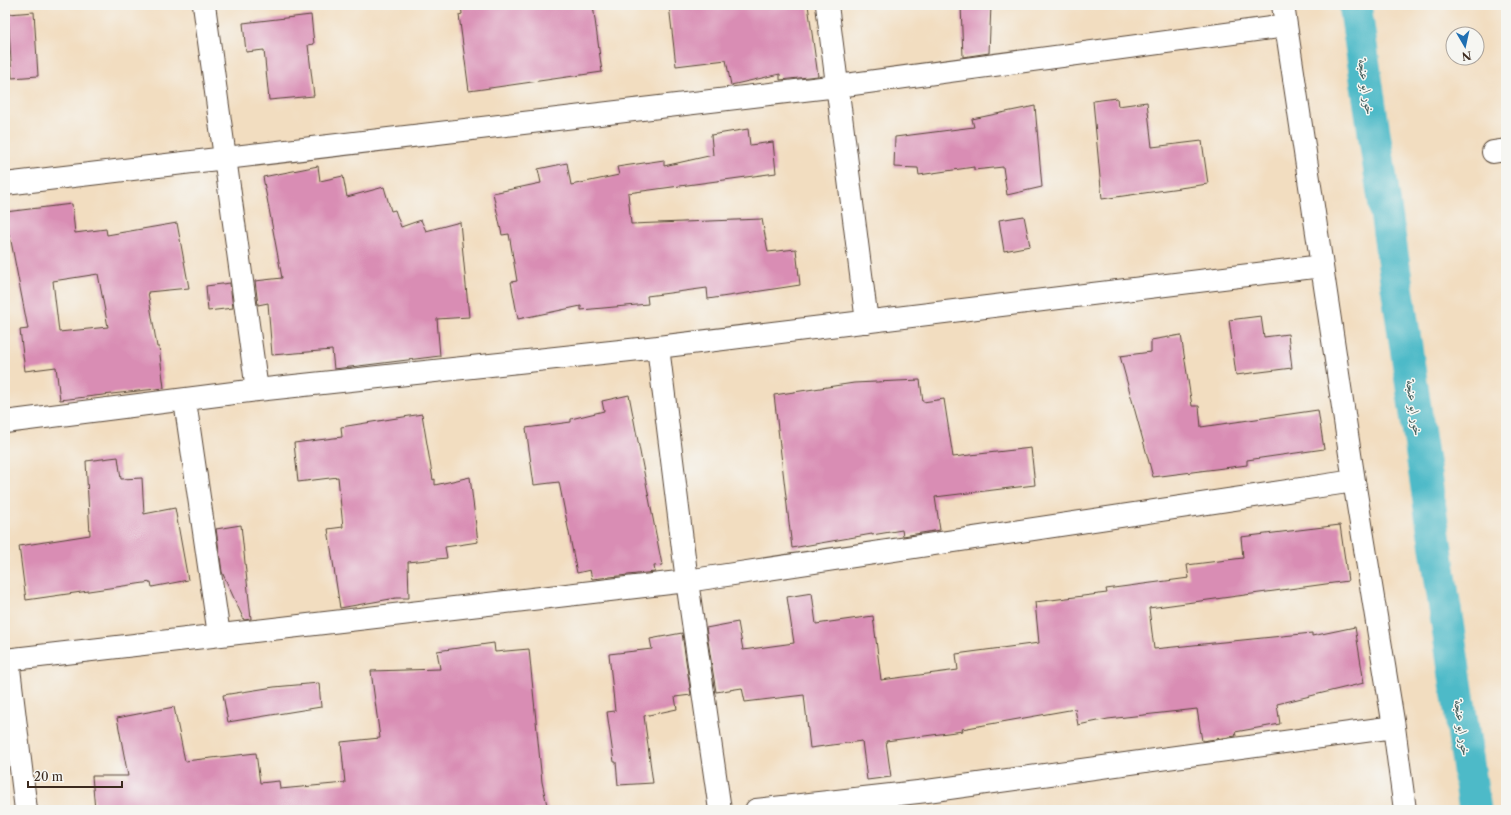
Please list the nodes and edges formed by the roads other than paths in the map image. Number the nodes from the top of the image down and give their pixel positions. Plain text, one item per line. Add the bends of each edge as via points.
1 (204, 5) edge
2 (827, 5) edge
3 (1285, 15) edge
4 (838, 86) junction
5 (225, 158) junction
6 (5, 184) edge
7 (1322, 266) junction
8 (867, 322) junction
9 (658, 347) junction
10 (257, 390) junction
11 (185, 401) junction
12 (5, 422) edge
13 (1354, 481) junction
14 (687, 581) junction
15 (219, 635) junction
16 (6, 660) edge
17 (1394, 727) junction
18 (928, 801) edge
19 (26, 810) edge
20 (720, 810) edge
21 (756, 810) edge
22 (1405, 810) edge

1 - 5 street
2 - 4 street
3 - 4 street
3 - 7 street
4 - 5 street
4 - 8 street
5 - 6 street
5 - 10 street
7 - 8 street
7 - 13 street
8 - 9 street
9 - 10 street
9 - 14 street
10 - 11 street
11 - 12 street
11 - 15 street
13 - 14 street
13 - 17 street
14 - 15 street
14 - 20 street
15 - 16 street
16 - 19 street
17 - 18 street
17 - 22 street
18 - 21 street

